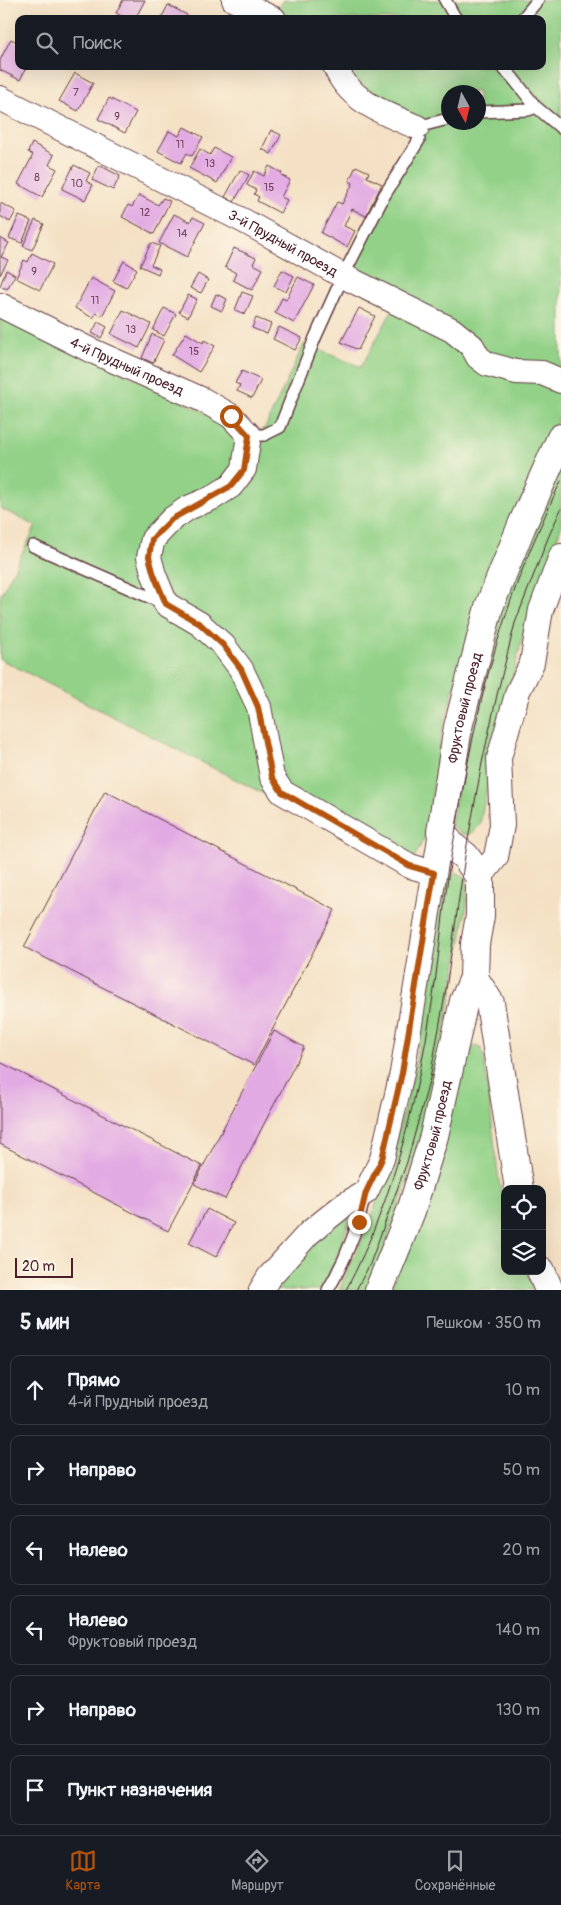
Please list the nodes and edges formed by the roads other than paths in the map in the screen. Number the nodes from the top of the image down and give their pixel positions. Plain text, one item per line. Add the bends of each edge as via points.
1 (234, 0) edge
2 (445, 0) edge
3 (538, 0) edge
4 (266, 15) edge
5 (454, 15) edge
6 (525, 15) edge
7 (336, 70) edge
8 (511, 72) edge
9 (0, 98) edge
10 (536, 108) junction
11 (486, 112) edge
12 (441, 121) edge
13 (417, 127) junction
14 (561, 128) edge
15 (343, 276) junction
16 (0, 305) edge
17 (561, 381) edge
18 (249, 436) junction
19 (561, 438) edge
20 (33, 546) dead end
21 (561, 556) edge
22 (166, 604) junction
23 (441, 832) junction
24 (434, 873) junction
25 (480, 876) junction
26 (474, 978) junction
27 (518, 1185) edge
28 (366, 1192) junction
29 (543, 1275) edge
30 (261, 1290) edge
31 (328, 1290) edge
32 (378, 1290) edge
33 (549, 1290) edge

1 - 4 street
2 - 5 lane
3 - 6 lane
7 - 13 street via 349,89 378,111
8 - 10 lane
9 - 15 street, 3-й Прудный проезд via 244,221
10 - 11 lane
10 - 14 lane
12 - 13 lane
13 - 15 lane via 419,140 384,196
15 - 17 street, 3-й Прудный проезд via 452,330 487,364 516,372 542,373
15 - 18 lane via 314,338 280,427 264,435
16 - 18 street, 4-й Прудный проезд via 90,350 203,400 231,416
18 - 22 street via 244,470 231,486 172,519 152,539 149,557
19 - 23 street, Фруктовый проезд via 489,607 458,727
20 - 22 lane
21 - 25 street via 541,610 532,663 518,691 499,758 502,825 496,858
22 - 24 street via 200,624 223,645 241,669 258,707 272,777 282,792 410,866
23 - 24 street
23 - 25 street
24 - 28 street via 402,1073 382,1159
25 - 26 street, Фруктовый проезд
26 - 27 street via 490,1003
26 - 32 street, Фруктовый проезд via 464,1001 434,1136 412,1211
28 - 30 street via 309,1233
28 - 31 lane via 359,1222 342,1266
29 - 33 street

